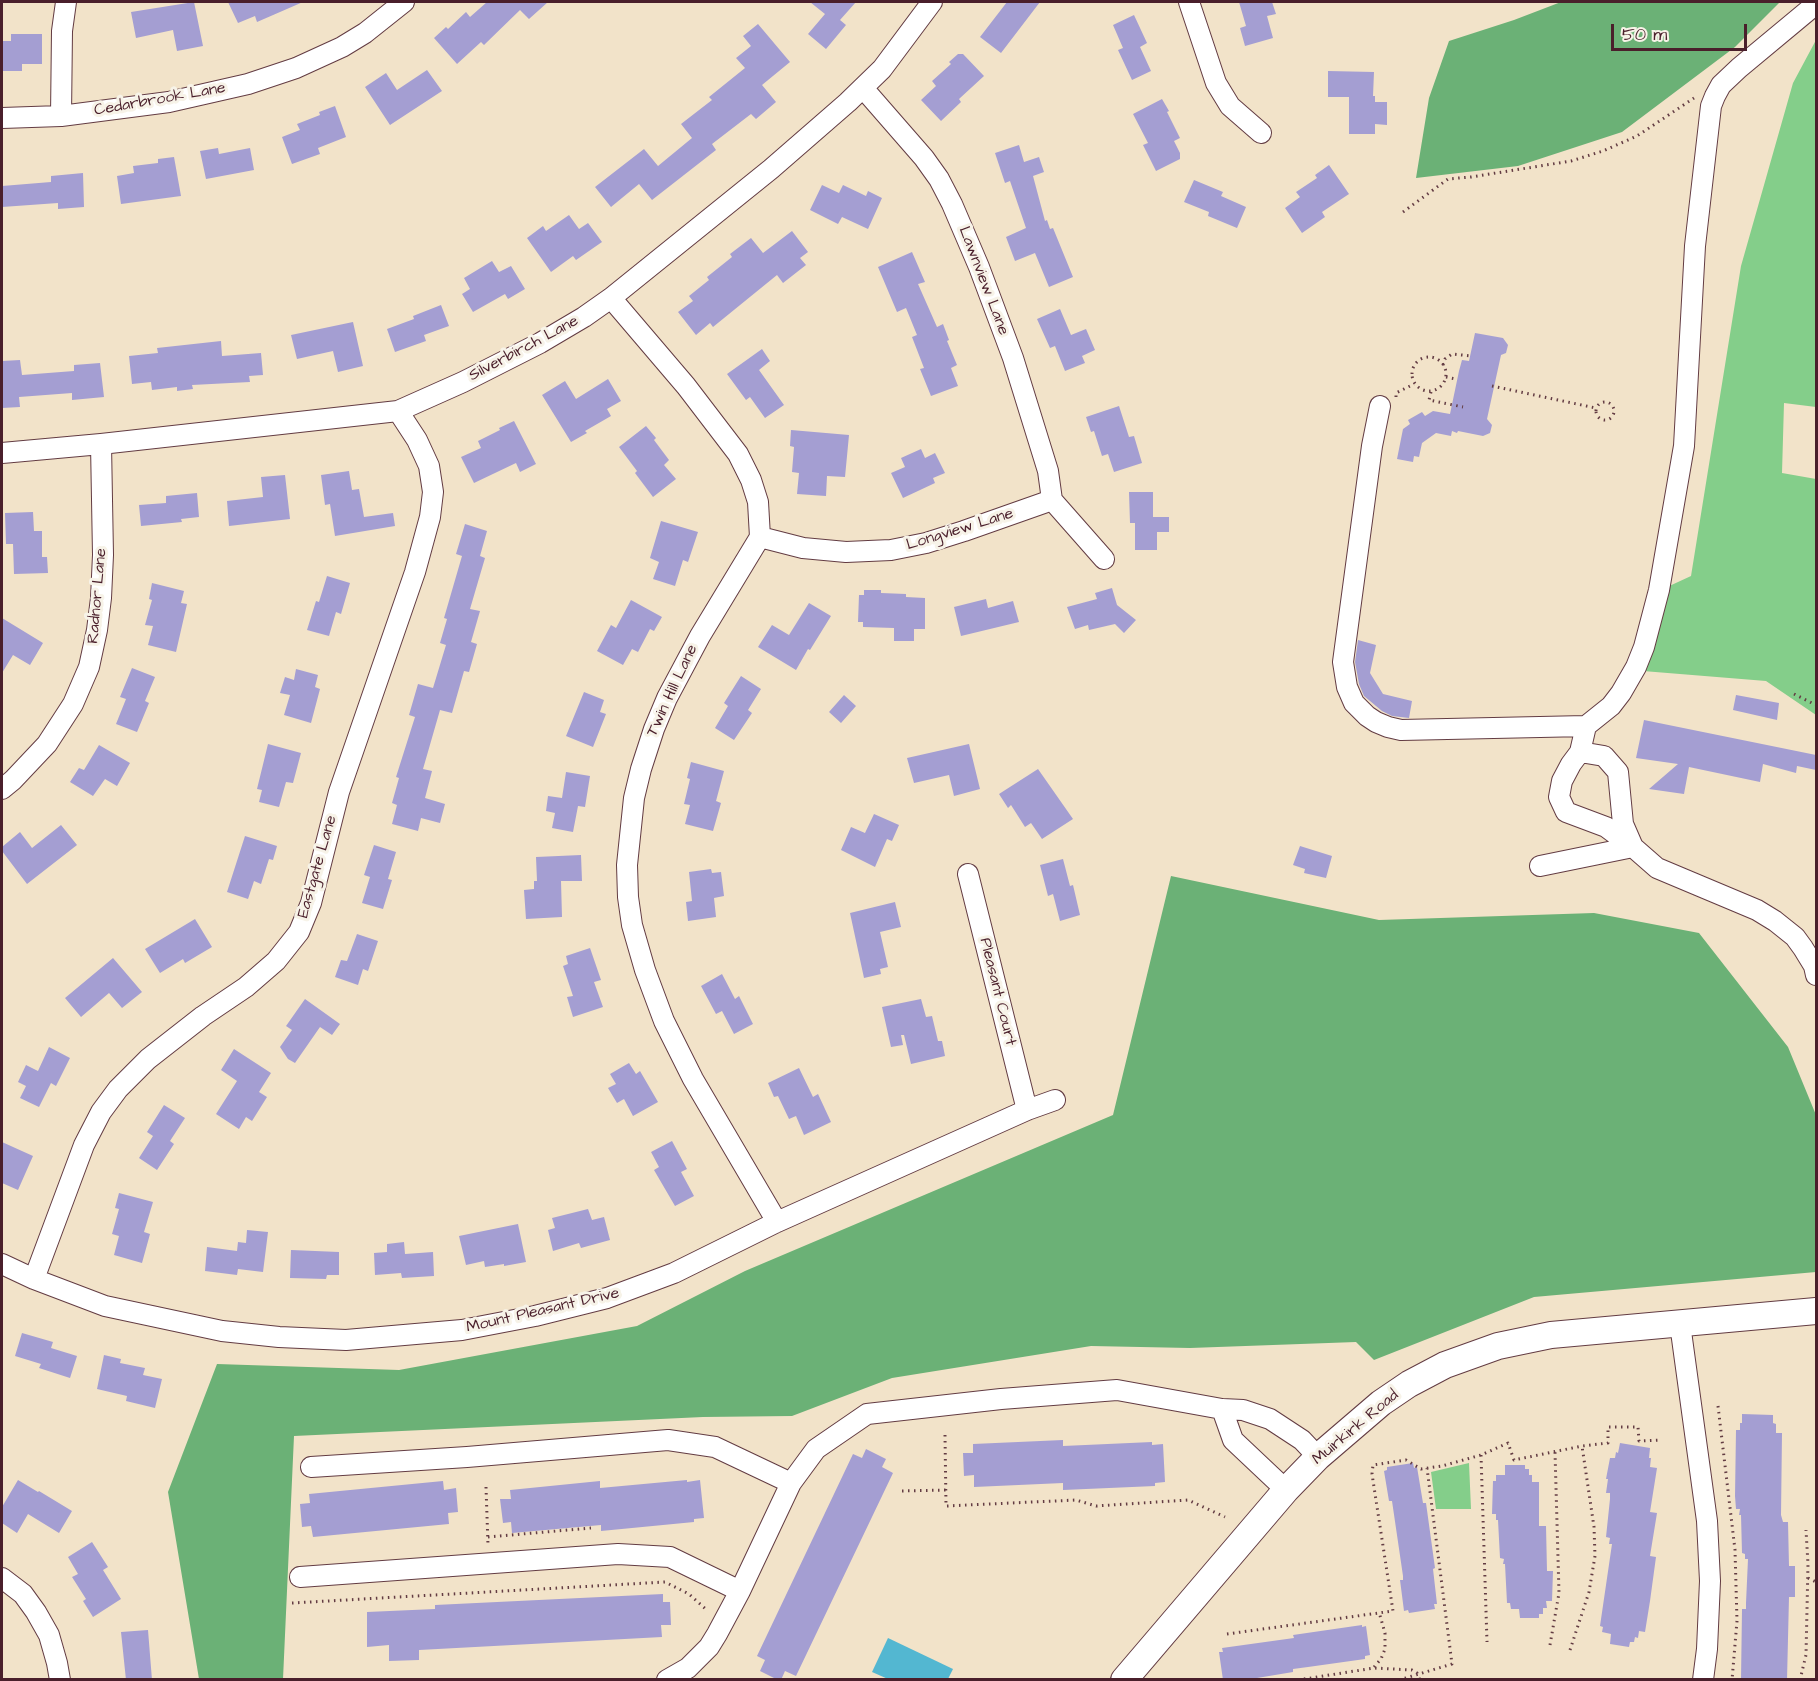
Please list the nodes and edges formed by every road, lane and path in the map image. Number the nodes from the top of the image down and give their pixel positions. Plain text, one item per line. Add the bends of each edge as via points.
1 (66, 2) edge
2 (404, 2) edge
3 (932, 2) edge
4 (1189, 2) edge
5 (1816, 4) edge
6 (863, 88) junction
7 (1702, 92) dead end
8 (61, 116) junction
9 (2, 118) edge
10 (1261, 133) dead end
11 (1403, 212) dead end
12 (611, 298) junction
13 (1471, 356) dead end
14 (1443, 365) junction
15 (1446, 377) junction
16 (1456, 379) dead end
17 (1492, 386) dead end
18 (1431, 392) junction
19 (1380, 406) dead end
20 (1463, 407) dead end
21 (1596, 408) junction
22 (398, 411) junction
23 (101, 444) junction
24 (2, 453) edge
25 (1052, 500) junction
26 (760, 537) junction
27 (1104, 559) dead end
28 (1794, 694) dead end
29 (1816, 705) edge
30 (1586, 726) junction
31 (1580, 752) junction
32 (2, 789) edge
33 (1633, 847) junction
34 (1540, 866) dead end
35 (968, 874) dead end
36 (1816, 975) edge
37 (1054, 1100) dead end
38 (1027, 1110) junction
39 (777, 1222) junction
40 (2, 1264) edge
41 (34, 1279) junction
42 (1816, 1311) edge
43 (1680, 1324) junction
44 (1718, 1406) dead end
45 (1222, 1409) junction
46 (945, 1435) dead end
47 (1661, 1440) dead end
48 (1582, 1446) junction
49 (1555, 1451) junction
50 (1481, 1455) junction
51 (1318, 1457) junction
52 (311, 1467) dead end
53 (1427, 1468) junction
54 (791, 1483) junction
55 (486, 1487) dead end
56 (946, 1490) junction
57 (1286, 1490) junction
58 (902, 1491) dead end
59 (1225, 1517) dead end
60 (591, 1528) dead end
61 (1806, 1530) dead end
62 (488, 1538) junction
63 (488, 1547) dead end
64 (300, 1577) dead end
65 (2, 1578) edge
66 (1808, 1578) junction
67 (1816, 1582) edge
68 (740, 1591) junction
69 (292, 1603) dead end
70 (1379, 1612) junction
71 (722, 1624) junction
72 (1227, 1634) dead end
73 (1487, 1642) dead end
74 (1550, 1645) dead end
75 (1570, 1650) dead end
76 (1374, 1668) junction
77 (1418, 1673) junction
78 (60, 1680) edge
79 (667, 1680) edge
80 (1124, 1680) edge
81 (1298, 1680) edge
82 (1399, 1680) edge
83 (1420, 1680) edge
84 (1703, 1680) edge
85 (1732, 1680) edge
86 (1800, 1680) edge

1 - 8 street
2 - 8 street, Cedarbrook Lane via 342,47 267,78 169,102
3 - 6 street, Silverbirch Lane via 896,53
4 - 10 street via 1216,83 1230,106
5 - 30 street via 1739,68 1714,96 1695,246 1684,446 1659,590 1631,678 1611,706
6 - 12 street, Silverbirch Lane via 771,169
6 - 25 street, Lawnview Lane via 924,158 952,204 1012,358 1048,471
7 - 11 path via 1637,136 1603,151 1571,161 1448,179
8 - 9 street, Cedarbrook Lane
12 - 22 street, Silverbirch Lane via 540,343
12 - 26 street via 738,454 758,501
13 - 14 path via 1452,354
14 - 15 path
14 - 18 path via 1436,358 1425,357 1412,369 1415,385
15 - 16 path
15 - 18 path via 1441,387
17 - 21 path
18 - 20 path via 1429,400
19 - 30 street via 1343,662 1354,703 1367,717 1401,730
21 - 21 path via 1602,420 1608,420 1614,413 1609,402
22 - 23 street, Silverbirch Lane
22 - 41 street, Eastgate Lane via 429,466 433,492 430,517 415,572 339,792 311,903 299,932 276,961 148,1059 118,1089 84,1145
23 - 24 street, Silverbirch Lane
23 - 32 street, Radnor Lane via 103,565 98,630 89,667 73,704 47,744
25 - 26 street, Longview Lane via 926,543 891,550 803,549
25 - 27 street
26 - 39 street, Twin Hill Lane via 666,699 634,798 627,865 632,925 664,1021 693,1079
28 - 29 path
30 - 31 street
31 - 33 street via 1604,756 1618,772 1623,824
31 - 33 street via 1562,781 1559,797 1566,812 1606,826
33 - 34 street
33 - 36 street via 1657,868 1775,921 1795,937
35 - 38 street, Pleasant Court
37 - 38 street, Mount Pleasant Drive
38 - 39 street, Mount Pleasant Drive
39 - 41 street, Mount Pleasant Drive via 674,1273 607,1298 462,1330 402,1336 346,1340 222,1331 105,1306
40 - 41 street, Mount Pleasant Drive
42 - 43 main road, Muirkirk Road
43 - 51 main road, Muirkirk Road via 1551,1335 1498,1346 1445,1365 1381,1403
43 - 84 street via 1707,1521 1710,1581
44 - 85 path via 1735,1550 1737,1621
45 - 51 street via 1243,1410 1270,1419 1302,1440
45 - 54 street via 1116,1390 867,1414 816,1449
45 - 57 street via 1233,1440
46 - 56 path
47 - 48 path via 1639,1441 1638,1426 1608,1427 1608,1443
48 - 49 path
48 - 75 path via 1595,1556 1589,1592
49 - 50 path via 1514,1460 1508,1443
49 - 74 path via 1559,1593
50 - 53 path
50 - 73 path
51 - 57 main road, Muirkirk Road
52 - 54 street via 668,1440 715,1447
53 - 70 path via 1406,1460 1373,1464 1392,1611
53 - 77 path via 1452,1664
54 - 68 street
55 - 62 path
56 - 58 path
56 - 59 path via 946,1506 1076,1500 1096,1506 1188,1500
57 - 80 main road, Muirkirk Road
60 - 62 path
61 - 66 path
62 - 63 path
64 - 68 street via 618,1554 670,1557
65 - 78 street via 36,1612 49,1635
66 - 67 path
66 - 86 path via 1806,1655
68 - 71 street
69 - 71 path via 665,1582 689,1594
70 - 72 path
70 - 76 path via 1385,1649
71 - 79 street via 698,1659
76 - 77 path
76 - 81 path
77 - 82 path
77 - 83 path

